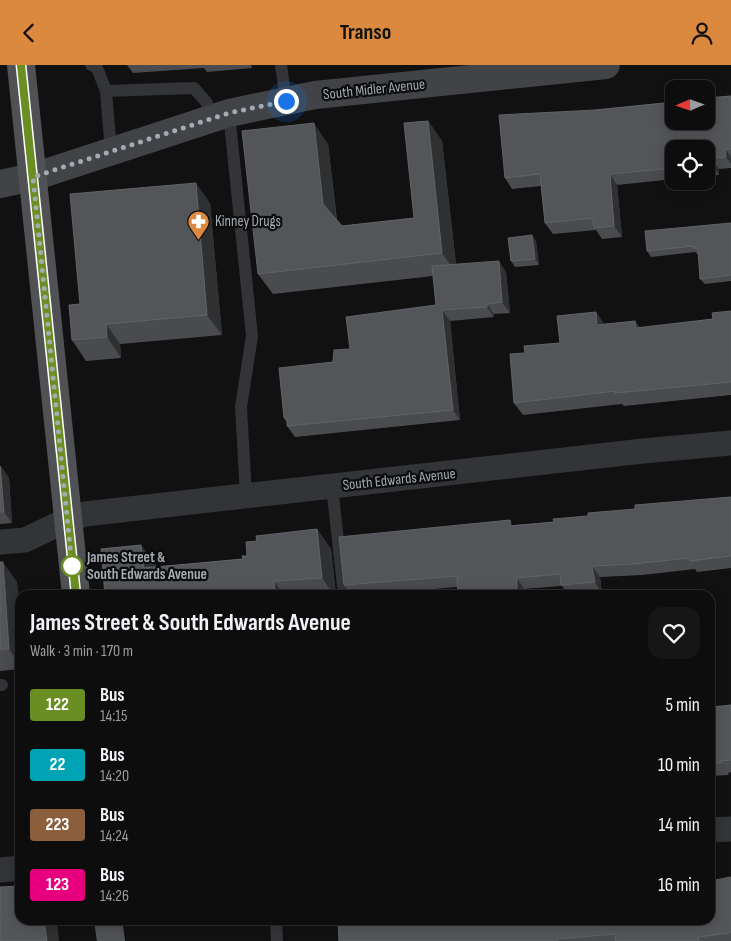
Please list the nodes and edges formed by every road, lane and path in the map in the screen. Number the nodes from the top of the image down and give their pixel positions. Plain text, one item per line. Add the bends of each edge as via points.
1 (90, 65) edge
2 (281, 65) edge
3 (606, 65) edge
4 (24, 66) edge
5 (106, 91) junction
6 (286, 101) junction
7 (218, 116) junction
8 (111, 152) junction
9 (33, 177) junction
10 (0, 184) edge
11 (731, 443) edge
12 (332, 486) junction
13 (246, 496) junction
14 (67, 520) junction
15 (0, 542) edge
16 (75, 590) edge
17 (343, 590) edge
18 (731, 829) edge
19 (715, 830) edge
20 (15, 868) edge
21 (0, 870) edge
22 (108, 925) edge
23 (276, 925) edge
24 (110, 941) edge
25 (277, 941) edge

1 - 5 lane via 97,68
2 - 6 lane
3 - 6 main road, South Midler Avenue via 315,95
4 - 9 main road
5 - 7 lane via 194,88
5 - 8 lane
6 - 7 main road, South Midler Avenue
7 - 8 main road, South Midler Avenue
7 - 13 lane via 252,336 241,407
8 - 9 main road, South Midler Avenue
9 - 10 main road, South Midler Avenue
9 - 14 main road
11 - 12 street, South Edwards Avenue
12 - 13 street, South Edwards Avenue
12 - 17 lane
13 - 14 street, South Edwards Avenue via 85,514
14 - 15 street, South Edwards Avenue via 25,540
14 - 16 main road
18 - 19 street
20 - 21 street
22 - 24 main road
23 - 25 lane

